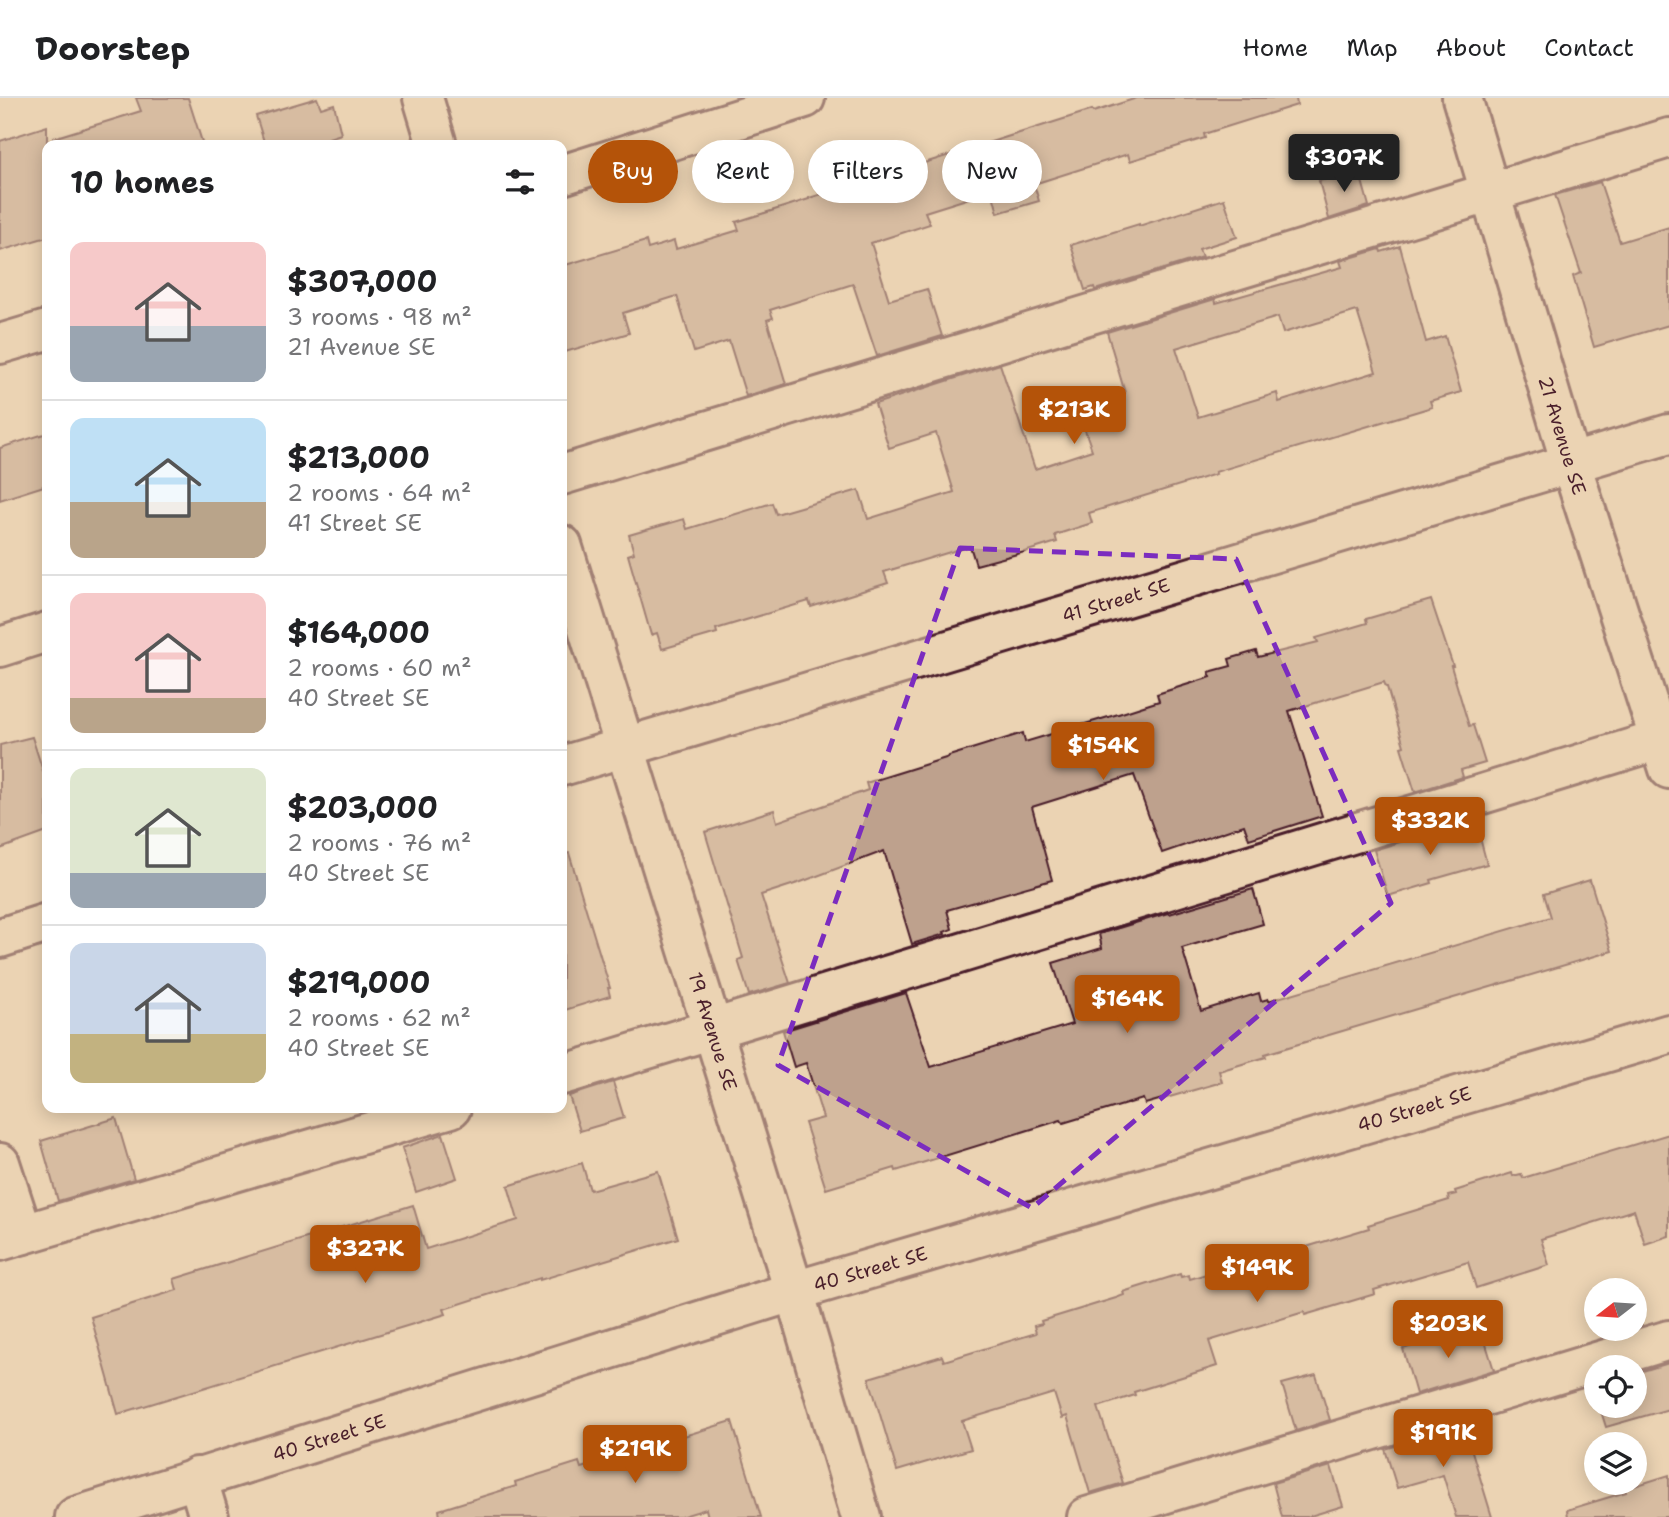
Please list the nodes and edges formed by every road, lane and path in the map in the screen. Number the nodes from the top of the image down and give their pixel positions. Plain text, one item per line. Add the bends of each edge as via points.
1 (423, 98) edge
2 (805, 98) edge
3 (1462, 98) edge
4 (1669, 138) edge
5 (436, 140) edge
6 (567, 173) edge
7 (1491, 192) junction
8 (42, 331) edge
9 (0, 344) edge
10 (1669, 433) edge
11 (1571, 464) junction
12 (567, 473) edge
13 (567, 561) edge
14 (42, 634) edge
15 (0, 647) edge
16 (625, 747) junction
17 (1666, 748) edge
18 (567, 764) edge
19 (42, 925) edge
20 (0, 938) edge
21 (713, 1030) junction
22 (1669, 1034) edge
23 (567, 1074) edge
24 (434, 1113) edge
25 (0, 1163) edge
26 (12, 1237) edge
27 (794, 1291) junction
28 (1669, 1340) edge
29 (197, 1477) junction
30 (75, 1517) edge
31 (209, 1517) edge
32 (862, 1517) edge
33 (1087, 1517) edge

1 - 5 street
2 - 6 street
3 - 7 street, 21 Avenue SE
4 - 7 street
7 - 11 street, 21 Avenue SE
7 - 12 street
8 - 9 street
10 - 11 street, 41 Street SE
11 - 16 street, 41 Street SE
11 - 17 street, 21 Avenue SE
13 - 16 street, 19 Avenue SE
14 - 15 street
16 - 18 street, 41 Street SE
16 - 21 street, 19 Avenue SE
17 - 21 street
19 - 20 street
21 - 23 street
21 - 27 street, 19 Avenue SE
22 - 27 street, 40 Street SE
24 - 26 street
25 - 26 street
27 - 29 street, 40 Street SE
27 - 32 street, 19 Avenue SE
28 - 33 street
29 - 30 street, 40 Street SE
29 - 31 street

